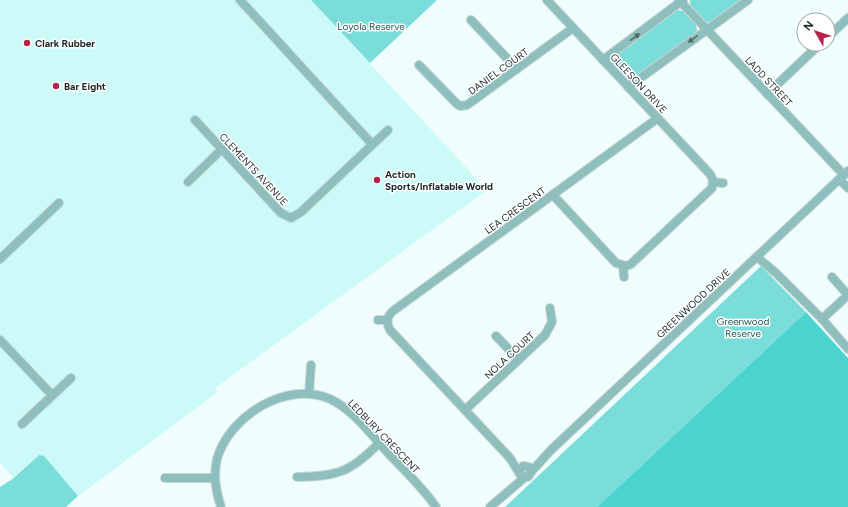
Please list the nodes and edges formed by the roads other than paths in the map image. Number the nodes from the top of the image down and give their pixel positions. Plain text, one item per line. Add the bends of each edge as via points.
1 (240, 0) edge
2 (547, 0) edge
3 (748, 0) edge
4 (681, 1) edge
5 (848, 18) edge
6 (471, 20) dead end
7 (573, 28) junction
8 (836, 29) edge
9 (707, 30) junction
10 (812, 52) edge
11 (604, 60) junction
12 (419, 65) dead end
13 (517, 70) junction
14 (628, 87) junction
15 (767, 94) junction
16 (658, 118) junction
17 (195, 120) dead end
18 (388, 130) dead end
19 (372, 144) junction
20 (222, 149) junction
21 (844, 175) edge
22 (188, 182) dead end
23 (713, 182) junction
24 (723, 183) dead end
25 (848, 188) edge
26 (553, 195) junction
27 (59, 203) dead end
28 (759, 255) junction
29 (0, 259) edge
30 (623, 266) junction
31 (624, 276) dead end
32 (832, 278) dead end
33 (848, 295) edge
34 (550, 308) dead end
35 (822, 319) junction
36 (378, 320) dead end
37 (387, 320) junction
38 (496, 336) dead end
39 (0, 340) edge
40 (848, 349) edge
41 (518, 359) junction
42 (311, 365) dead end
43 (71, 378) dead end
44 (309, 394) junction
45 (52, 395) junction
46 (465, 410) junction
47 (22, 424) dead end
48 (379, 443) junction
49 (524, 471) junction
50 (297, 477) dead end
51 (165, 478) dead end
52 (215, 478) junction
53 (221, 507) edge
54 (436, 507) edge
55 (490, 507) edge

1 - 19 street
2 - 7 street, GLEESON DRIVE
3 - 9 street
4 - 9 street, LADD STREET
11 -> 4 street
5 - 8 street
6 - 13 street
7 - 11 street, GLEESON DRIVE
7 - 13 street, DANIEL COURT
9 -> 14 street
9 - 15 street, LADD STREET
10 - 15 street
11 - 14 street, GLEESON DRIVE
12 - 13 street, DANIEL COURT via 462,106 471,103
14 - 16 street, GLEESON DRIVE
15 - 21 street, LADD STREET
16 - 23 street, GLEESON DRIVE via 710,174
16 - 26 street, LEA CRESCENT
17 - 20 street, CLEMENTS AVENUE
18 - 19 street, CLEMENTS AVENUE
19 - 20 street, CLEMENTS AVENUE via 301,212 291,218 281,213
20 - 22 street
21 - 25 street, LADD STREET
21 - 28 street, GREENWOOD DRIVE
23 - 24 street
23 - 30 street via 712,188 631,264
26 - 30 street via 616,263
26 - 37 street, LEA CRESCENT via 393,311
27 - 29 street
28 - 35 street
28 - 49 street, GREENWOOD DRIVE via 551,450
30 - 31 street
32 - 33 street
33 - 35 street
34 - 41 street, NOLA COURT via 553,318 551,326 545,335
35 - 40 street
36 - 37 street
37 - 46 street via 390,330
38 - 41 street
39 - 45 street
41 - 46 street, NOLA COURT
42 - 44 street
43 - 45 street
44 - 48 street, LEDBURY CRESCENT via 329,399 342,406
44 - 52 street, LEDBURY CRESCENT via 288,395 271,400 241,422 220,450
45 - 47 street
46 - 49 street
48 - 50 street via 359,463 344,471 328,476
48 - 54 street, LEDBURY CRESCENT
49 - 55 street, GREENWOOD DRIVE
51 - 52 street
52 - 53 street, LEDBURY CRESCENT

